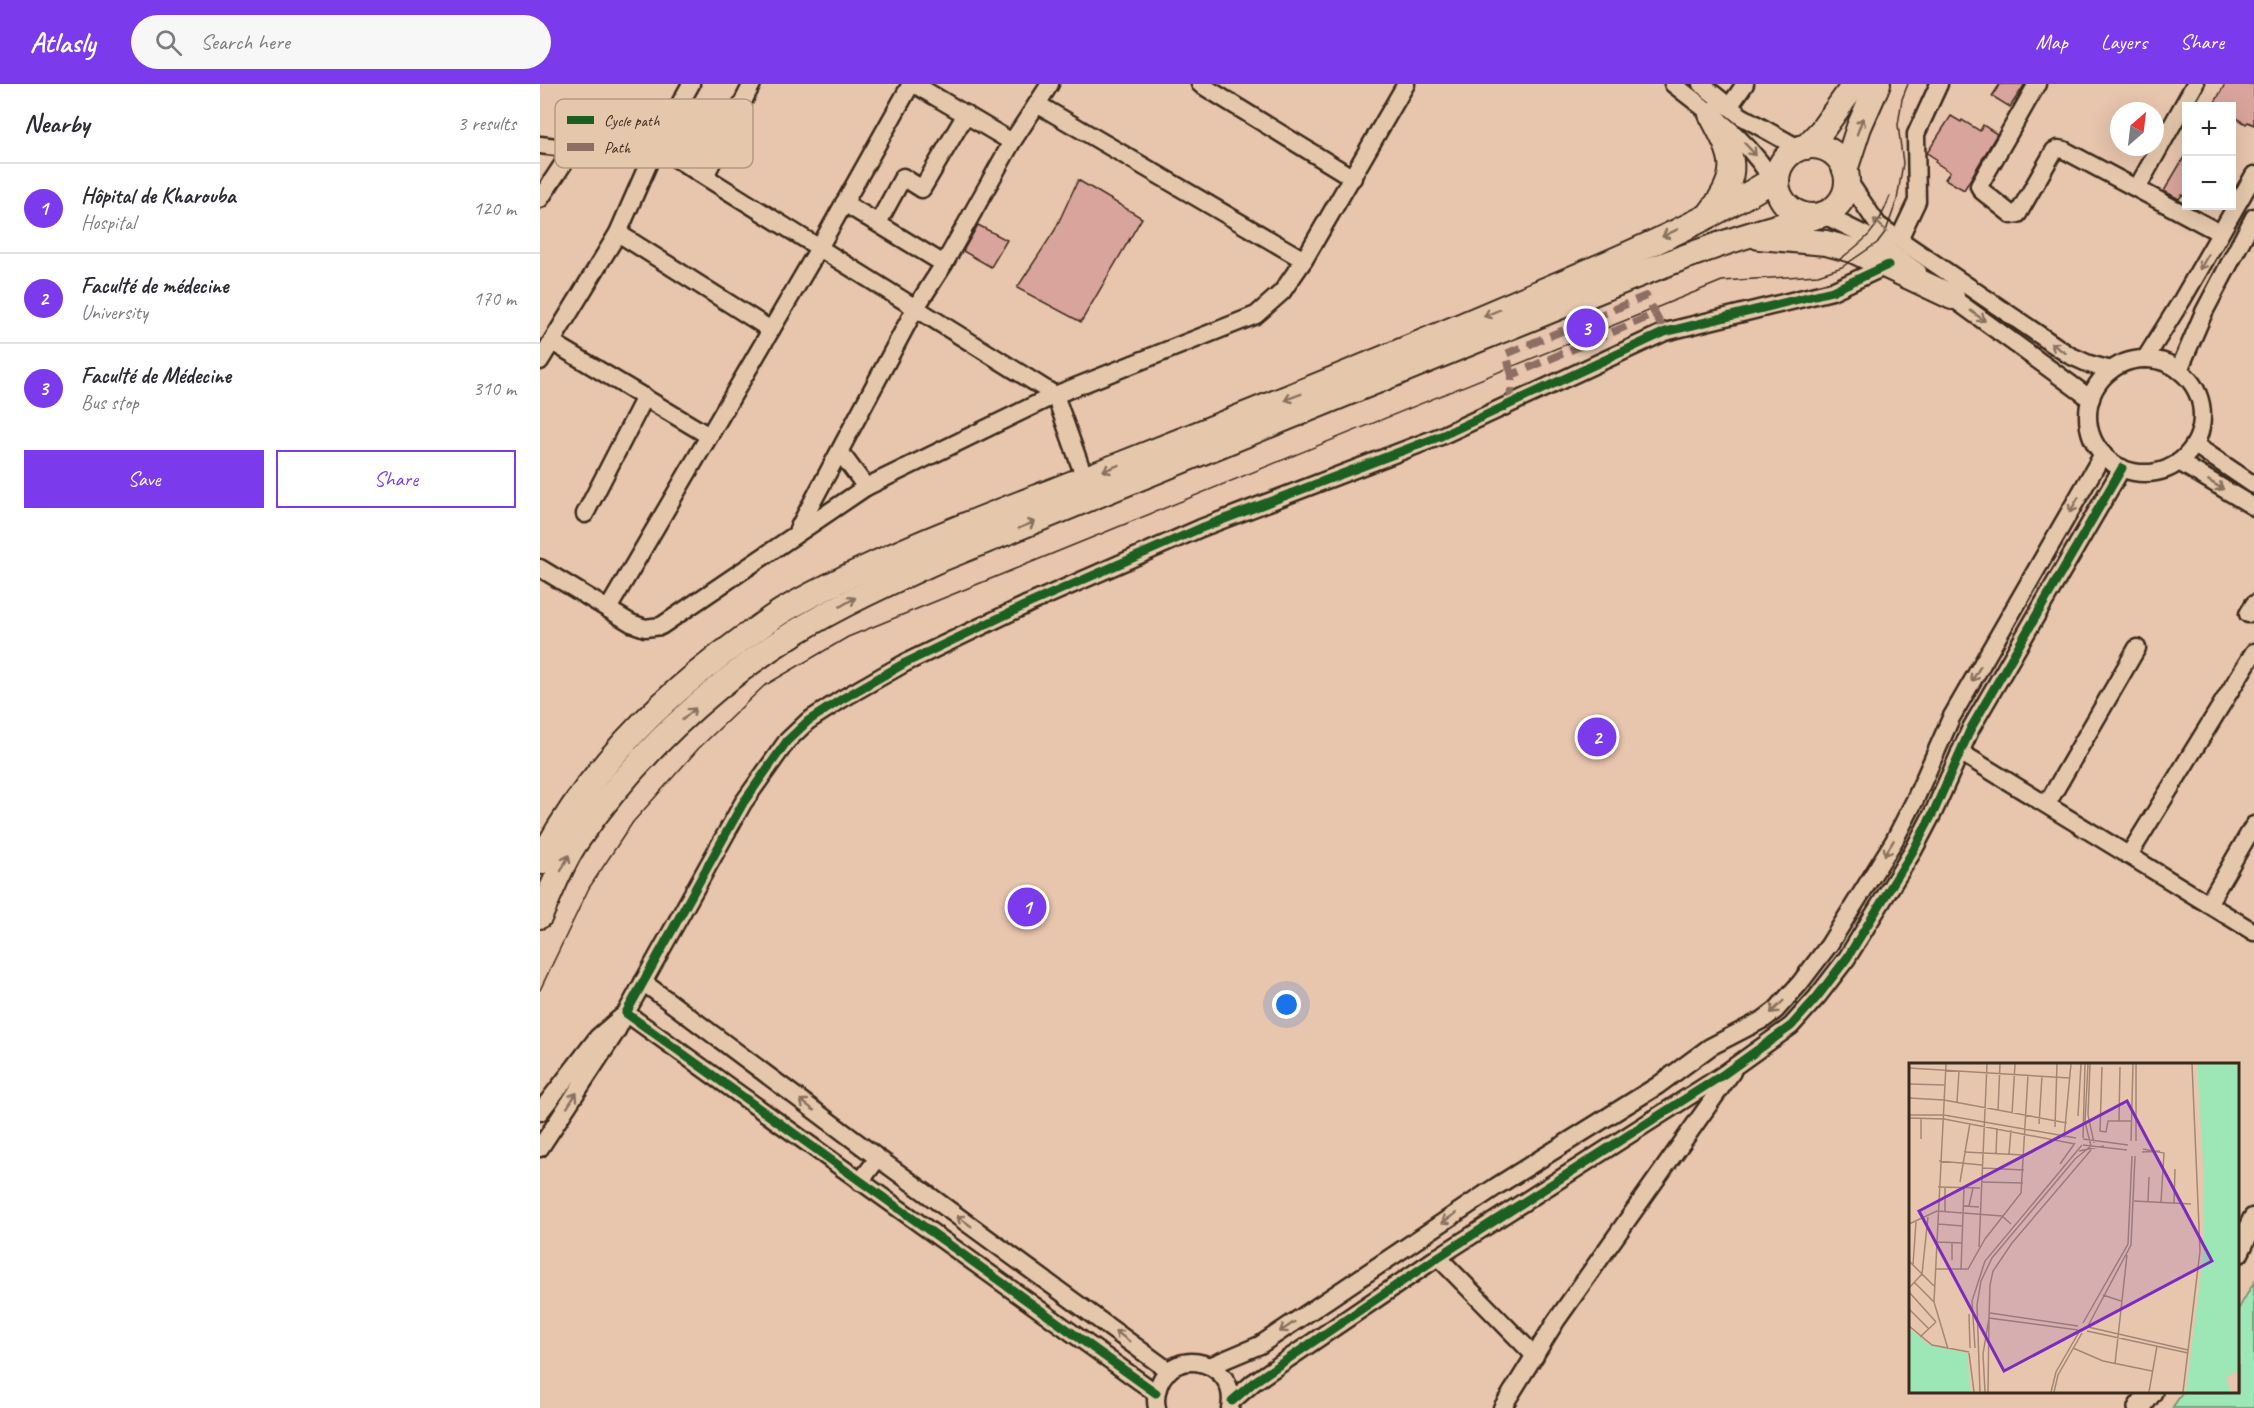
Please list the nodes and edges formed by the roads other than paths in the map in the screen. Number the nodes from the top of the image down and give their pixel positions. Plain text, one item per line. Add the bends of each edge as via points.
1 (691, 84) edge
2 (753, 84) edge
3 (913, 84) edge
4 (1050, 84) edge
5 (1200, 84) edge
6 (1406, 84) edge
7 (1673, 84) edge
8 (1701, 84) edge
9 (1745, 84) edge
10 (1855, 84) edge
11 (1878, 84) edge
12 (1939, 84) edge
13 (2037, 84) edge
14 (2195, 84) edge
15 (683, 99) edge
16 (745, 99) edge
17 (1037, 104) junction
18 (1720, 110) junction
19 (966, 114) junction
20 (1012, 142) junction
21 (540, 145) edge
22 (555, 147) edge
23 (1803, 148) junction
24 (560, 168) edge
25 (646, 168) edge
26 (691, 168) edge
27 (710, 168) edge
28 (1846, 174) junction
29 (2254, 175) edge
30 (705, 177) junction
31 (1353, 178) junction
32 (1776, 182) junction
33 (2137, 189) junction
34 (540, 199) edge
35 (844, 203) junction
36 (1819, 215) junction
37 (1707, 216) junction
38 (2254, 217) edge
39 (618, 233) junction
40 (2220, 233) junction
41 (1742, 237) junction
42 (1899, 239) junction
43 (819, 248) junction
44 (1304, 260) junction
45 (944, 264) junction
46 (1888, 266) junction
47 (1952, 297) junction
48 (915, 309) junction
49 (771, 330) junction
50 (552, 342) junction
51 (2145, 359) junction
52 (540, 361) edge
53 (2111, 370) junction
54 (2178, 370) junction
55 (1055, 395) junction
56 (645, 397) junction
57 (2091, 399) junction
58 (709, 436) junction
59 (2195, 445) junction
60 (840, 452) junction
61 (2103, 454) junction
62 (2179, 462) junction
63 (2122, 468) junction
64 (1085, 479) junction
65 (2254, 484) edge
66 (866, 487) junction
67 (2254, 507) edge
68 (585, 514) dead end
69 (796, 533) junction
70 (540, 568) edge
71 (608, 609) junction
72 (2137, 648) dead end
73 (2254, 652) edge
74 (1960, 752) junction
75 (2047, 804) junction
76 (2254, 825) edge
77 (2129, 855) junction
78 (540, 862) edge
79 (2208, 904) junction
80 (540, 916) edge
81 (2254, 932) edge
82 (643, 982) junction
83 (626, 1013) junction
84 (1746, 1029) junction
85 (1759, 1050) junction
86 (1738, 1064) junction
87 (540, 1112) edge
88 (540, 1148) edge
89 (878, 1158) junction
90 (860, 1182) junction
91 (2254, 1219) edge
92 (2239, 1250) edge
93 (1438, 1257) junction
94 (1534, 1356) junction
95 (1210, 1366) junction
96 (1169, 1371) junction
97 (2150, 1393) edge
98 (1157, 1400) edge
99 (1232, 1406) edge
100 (1502, 1408) edge
101 (2139, 1408) edge

1 - 15 street
2 - 16 street
3 - 19 street
3 - 35 street
4 - 17 street
5 - 31 street
6 - 31 street
7 - 18 street
8 - 18 street
9 - 18 street
10 - 23 highway via 1822,130
28 -> 11 highway via 1859,127
12 - 42 street via 1916,134 1917,201
13 - 33 street via 1979,186 1982,192 2018,214 2058,149
14 - 33 street
17 - 20 street
17 - 44 street
18 - 23 street
18 -> 32 street
18 - 37 highway via 1732,166 1728,187
19 - 20 street
19 - 35 street via 922,189 903,177 878,223
20 - 45 street
21 - 22 street
23 - 28 highway via 1826,149 1840,161
23 - 32 highway via 1784,160
24 - 34 street
25 - 39 street
26 - 30 street
27 - 30 street
28 - 36 highway via 1846,188 1839,204
42 -> 28 street via 1878,225
29 - 40 street
30 - 43 street
31 - 44 street
32 - 36 highway via 1788,207 1804,216
32 - 37 highway
33 - 40 street
35 - 43 street
35 - 45 street
36 - 41 highway
36 - 47 street via 1869,237
37 -> 64 highway via 1316,388
38 - 54 street
39 - 49 street
39 - 50 street
40 -> 51 street
41 - 46 highway via 1826,243
80 -> 41 highway via 574,844 615,791 672,729 725,681 821,618 936,561 1406,368
53 -> 42 street via 2069,355
43 - 48 street
43 - 49 street
44 - 55 street via 1282,292 1256,315
45 - 48 street
46 - 47 highway
46 - 82 street via 1832,291 1665,333 1441,436 1190,532 1028,604 887,673 808,720 786,741 743,803
47 -> 57 street
48 - 55 street
48 - 60 street
49 - 58 street
50 - 52 street
50 - 56 street
51 - 53 street
51 - 54 street
53 - 57 street
54 - 59 street via 2194,388 2201,404 2202,422
55 - 64 street
55 - 66 street
56 - 58 street
56 - 68 street
57 - 61 street via 2091,434
58 - 71 street
59 - 62 street
59 - 65 street
60 - 66 street
60 - 69 street
61 - 63 street
61 -> 84 street via 1951,718 1914,802 1866,887 1800,983 1776,1010
62 - 63 street via 2145,473
62 -> 67 street
63 - 74 street via 2014,651
64 - 78 highway via 851,575 781,612 708,663 653,711 597,773 555,833
66 - 69 street
69 - 71 street via 660,626 641,627
70 - 71 street
72 - 75 street
73 - 77 street
74 - 75 street
74 - 85 street via 1913,852 1847,957 1791,1026
75 - 77 street
76 - 79 street
77 - 79 street
79 - 81 street
82 - 83 street
89 -> 82 street
83 - 87 street via 598,1037
88 -> 83 street
83 - 90 street
84 - 85 street
84 -> 95 street via 1710,1047 1657,1086 1497,1186 1260,1345
85 - 86 street
86 - 93 street
86 - 94 street
89 - 90 street
96 -> 89 street
90 - 98 street
91 - 92 main road
93 - 94 street
93 - 99 street via 1254,1382
94 - 100 street
95 - 96 street via 1192,1362
95 - 99 street via 1225,1378
96 - 98 street via 1161,1381
97 - 101 main road

